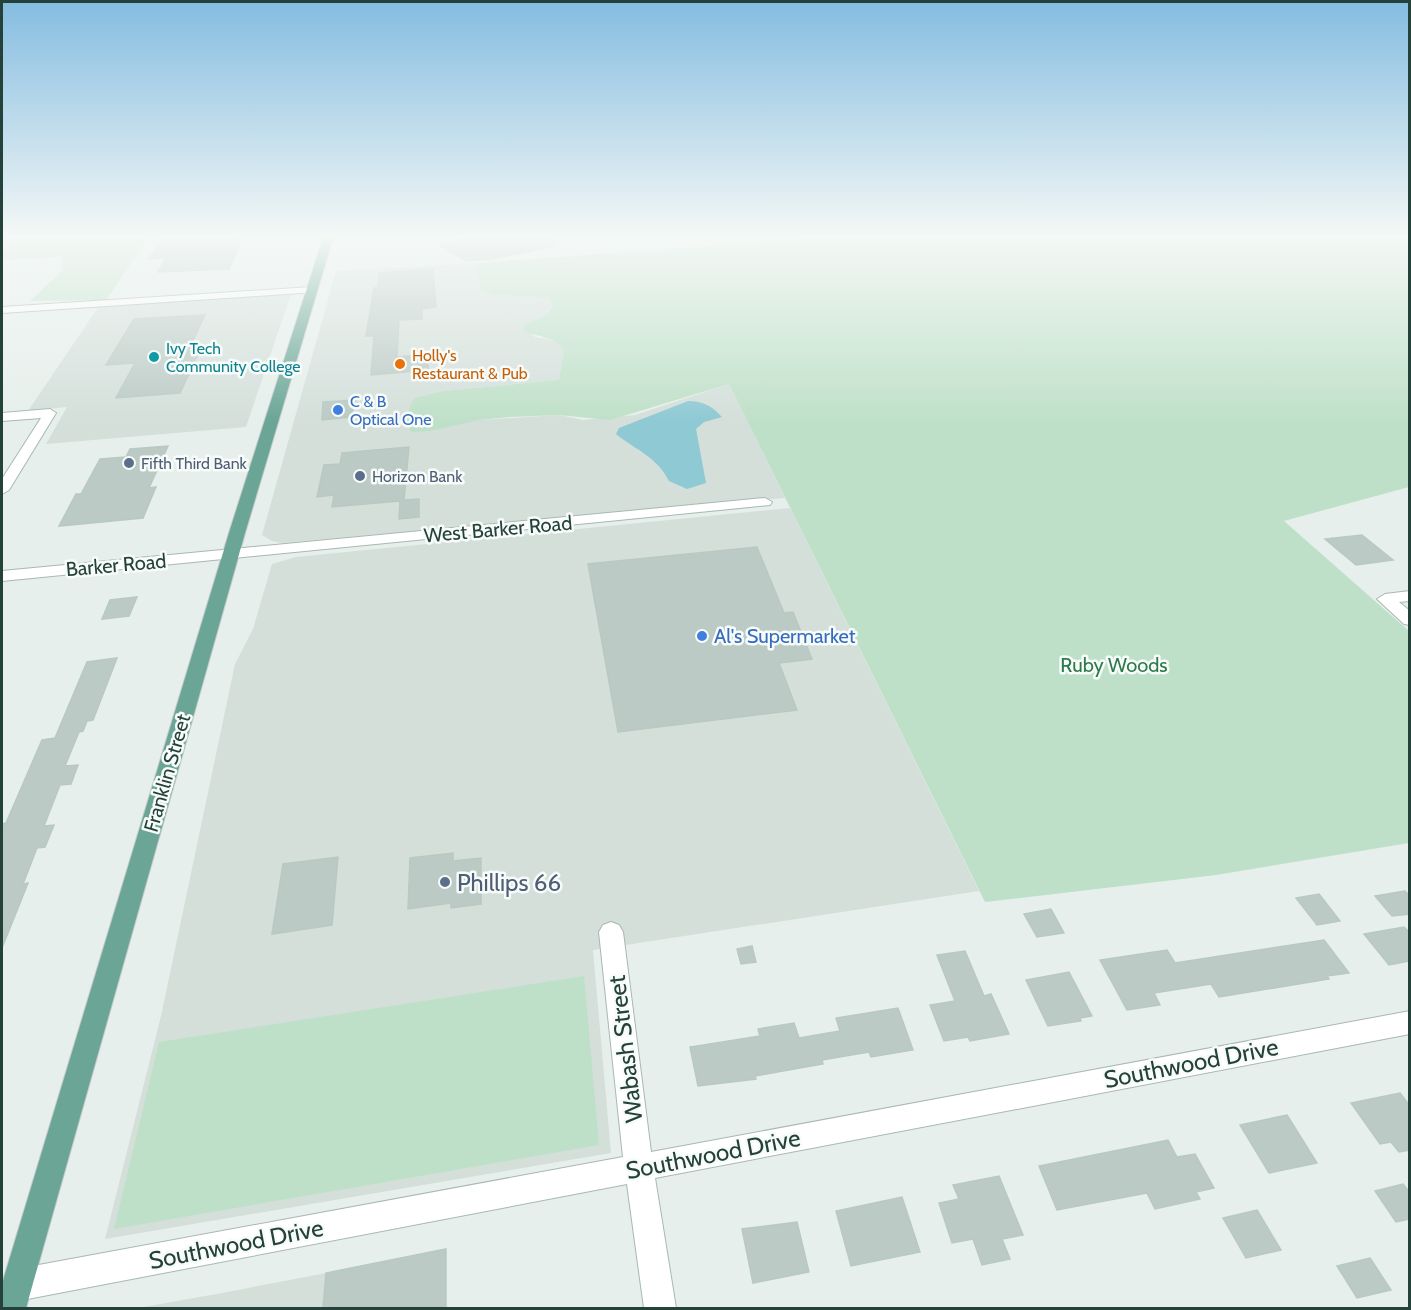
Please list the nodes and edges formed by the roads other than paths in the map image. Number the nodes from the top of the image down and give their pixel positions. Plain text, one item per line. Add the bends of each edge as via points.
1 (170, 299) edge
2 (309, 299) edge
3 (2, 310) edge
4 (2, 417) edge
5 (2, 490) edge
6 (765, 502) dead end
7 (231, 554) junction
8 (2, 576) edge
9 (1410, 596) edge
10 (1410, 620) edge
11 (611, 932) dead end
12 (1410, 1022) edge
13 (639, 1168) junction
14 (13, 1297) edge
15 (660, 1308) edge

1 - 3 street
2 - 7 main road, Franklin Street
4 - 5 street via 50,413
6 - 7 street, West Barker Road
7 - 8 street, Barker Road
7 - 14 main road, Franklin Street
9 - 10 street via 1385,599
11 - 13 street, Wabash Street
12 - 13 street, Southwood Drive
13 - 14 street, Southwood Drive
13 - 15 street, Wabash Street

